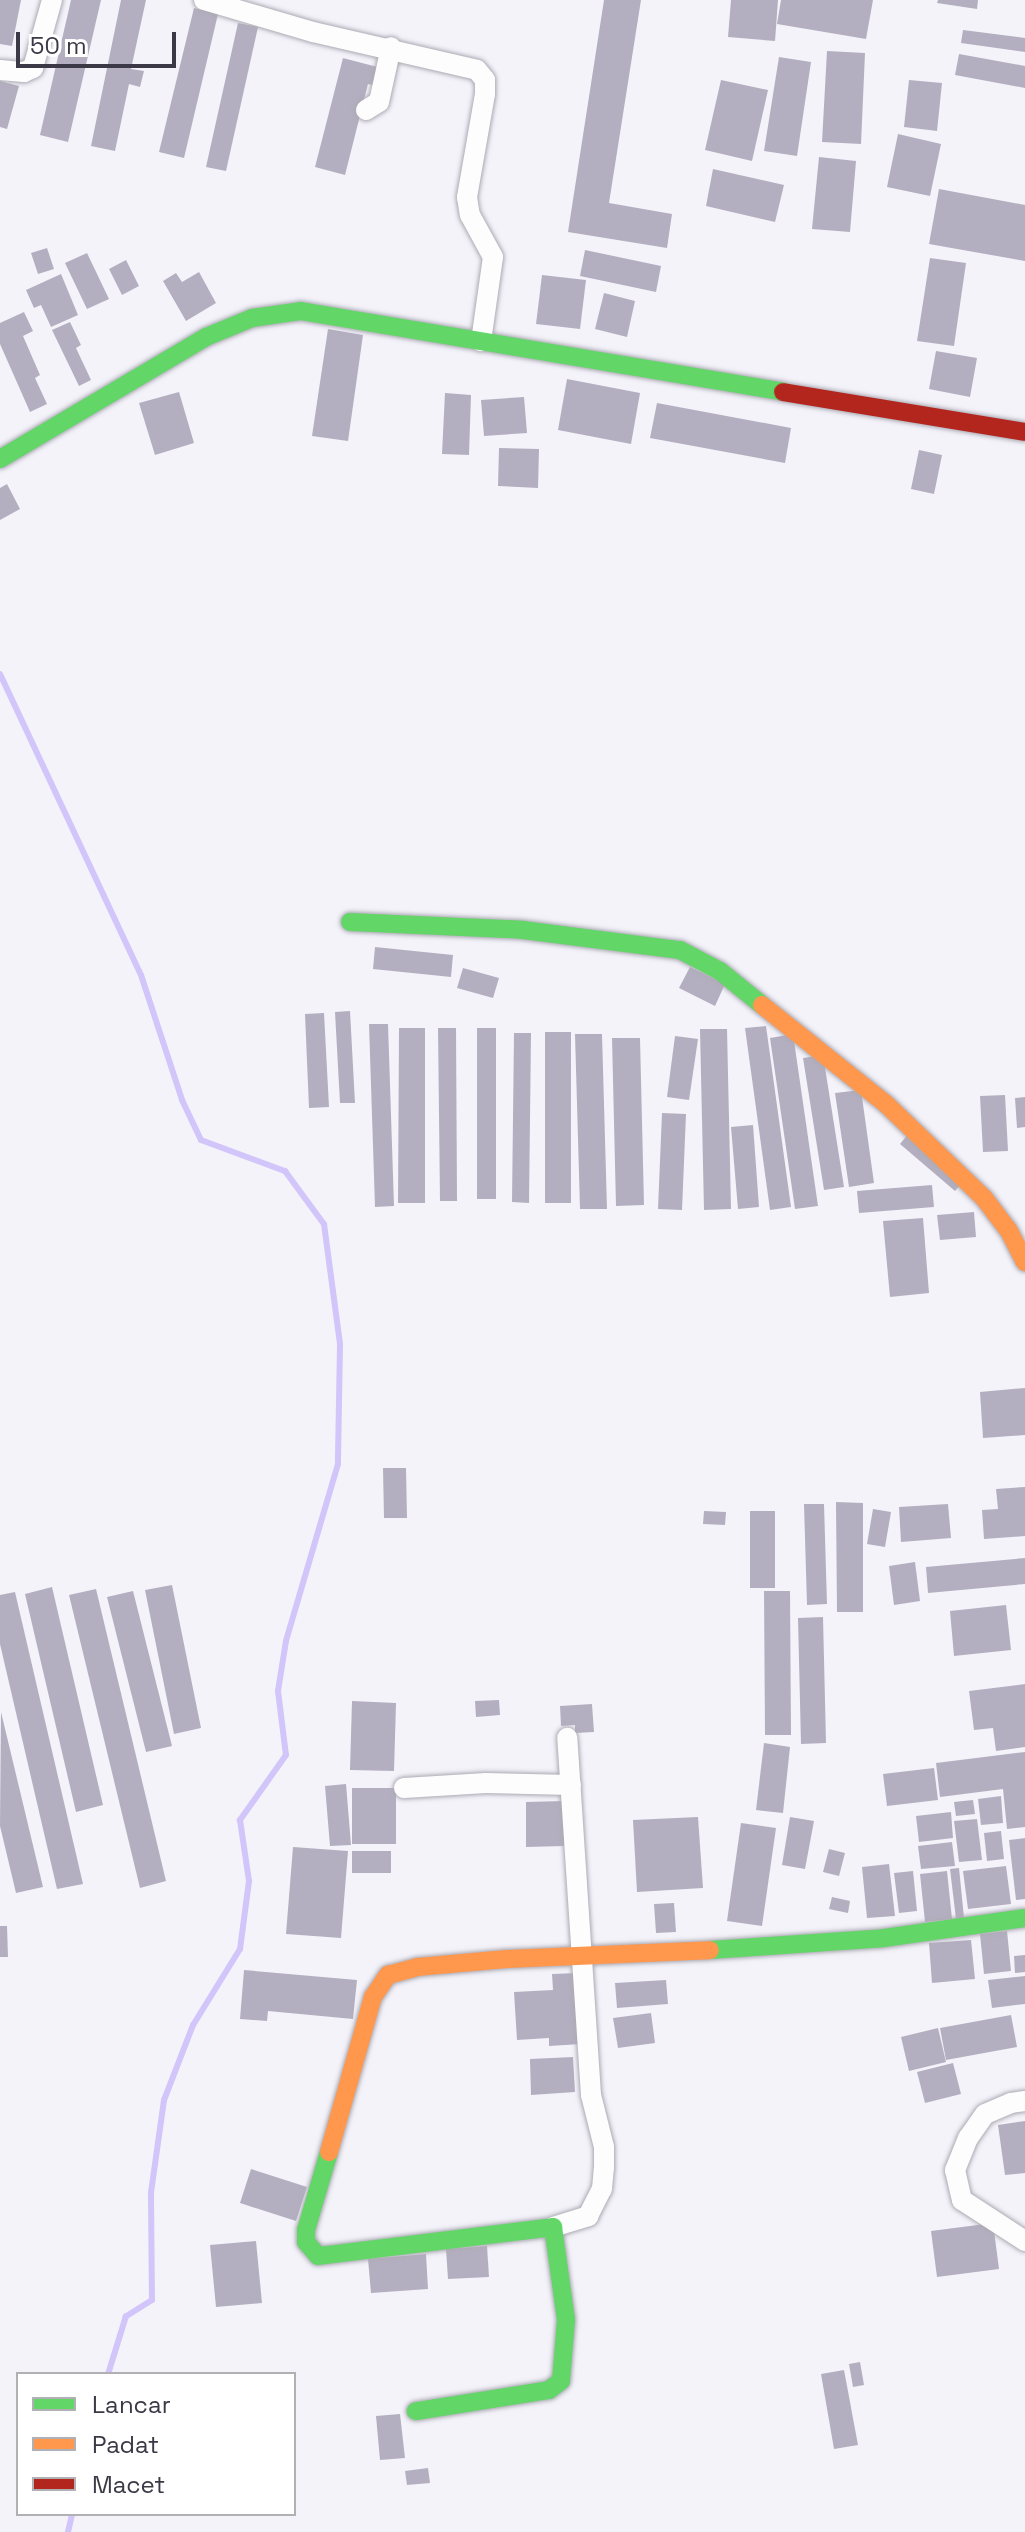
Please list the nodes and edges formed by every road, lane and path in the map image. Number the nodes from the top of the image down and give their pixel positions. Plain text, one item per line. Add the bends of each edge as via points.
1 (52, 0) edge
2 (204, 0) edge
3 (391, 47) junction
4 (0, 70) edge
5 (366, 110) dead end
6 (481, 341) junction
7 (1025, 432) edge
8 (0, 459) edge
9 (350, 922) dead end
10 (1025, 1262) edge
11 (567, 1738) dead end
12 (571, 1785) junction
13 (404, 1788) dead end
14 (1025, 1918) edge
15 (581, 1956) junction
16 (1025, 2101) edge
17 (553, 2227) junction
18 (1025, 2241) edge
19 (416, 2411) dead end

1 - 4 street via 33,68
2 - 3 street via 313,32
3 - 5 street via 379,102
3 - 6 street via 477,70 485,80 467,197 470,215 493,257
6 - 7 street
6 - 8 street via 301,311 252,318 206,337
9 - 10 street via 523,930 680,950 720,971 886,1104 984,1198
11 - 12 street
12 - 13 street
12 - 15 street
14 - 15 street via 884,1938
15 - 17 street via 591,2095 604,2147 602,2189 588,2216
15 - 17 street via 400,1969 379,1985 306,2242 318,2256 330,2256
16 - 18 street via 985,2114 955,2170 962,2200
17 - 19 street via 566,2320 561,2381 549,2390

